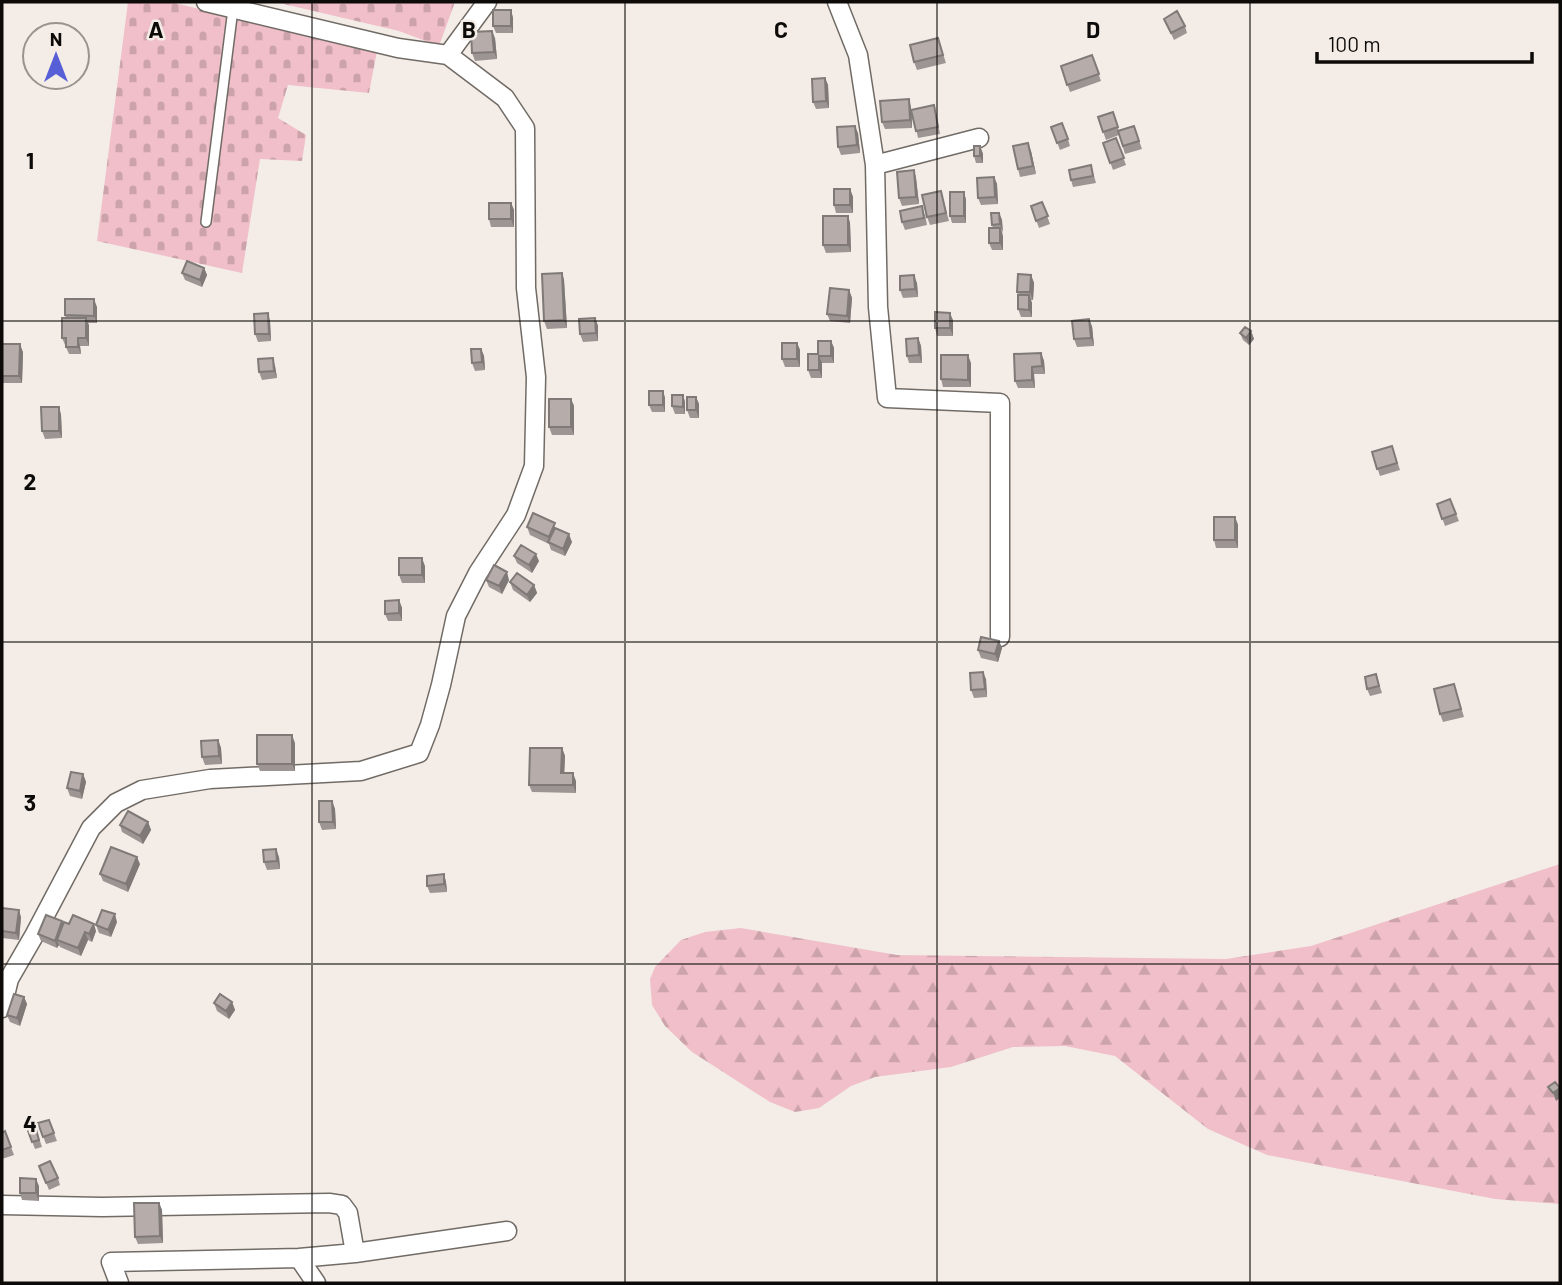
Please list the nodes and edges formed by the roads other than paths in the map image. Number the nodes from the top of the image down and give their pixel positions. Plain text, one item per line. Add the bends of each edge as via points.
1 (206, 2) edge
2 (487, 2) edge
3 (837, 2) edge
4 (233, 9) junction
5 (448, 55) junction
6 (979, 138) dead end
7 (874, 165) junction
8 (206, 222) dead end
9 (1000, 637) dead end
10 (2, 1008) edge
11 (2, 1205) edge
12 (507, 1231) dead end
13 (355, 1253) junction
14 (299, 1258) junction
15 (119, 1283) edge
16 (316, 1283) edge

1 - 4 street
2 - 5 street
3 - 7 street via 858,55
4 - 5 street via 398,48
4 - 8 lane
5 - 10 street via 505,98 525,128 526,288 536,377 534,466 516,515 456,616 441,685 419,753 361,771 210,779 142,790 116,803 91,828 9,979
6 - 7 street
7 - 9 street via 878,307 887,398 1000,403
11 - 13 street via 328,1203 342,1205 348,1213
12 - 13 street
13 - 14 street
14 - 15 street via 111,1262
14 - 16 street

